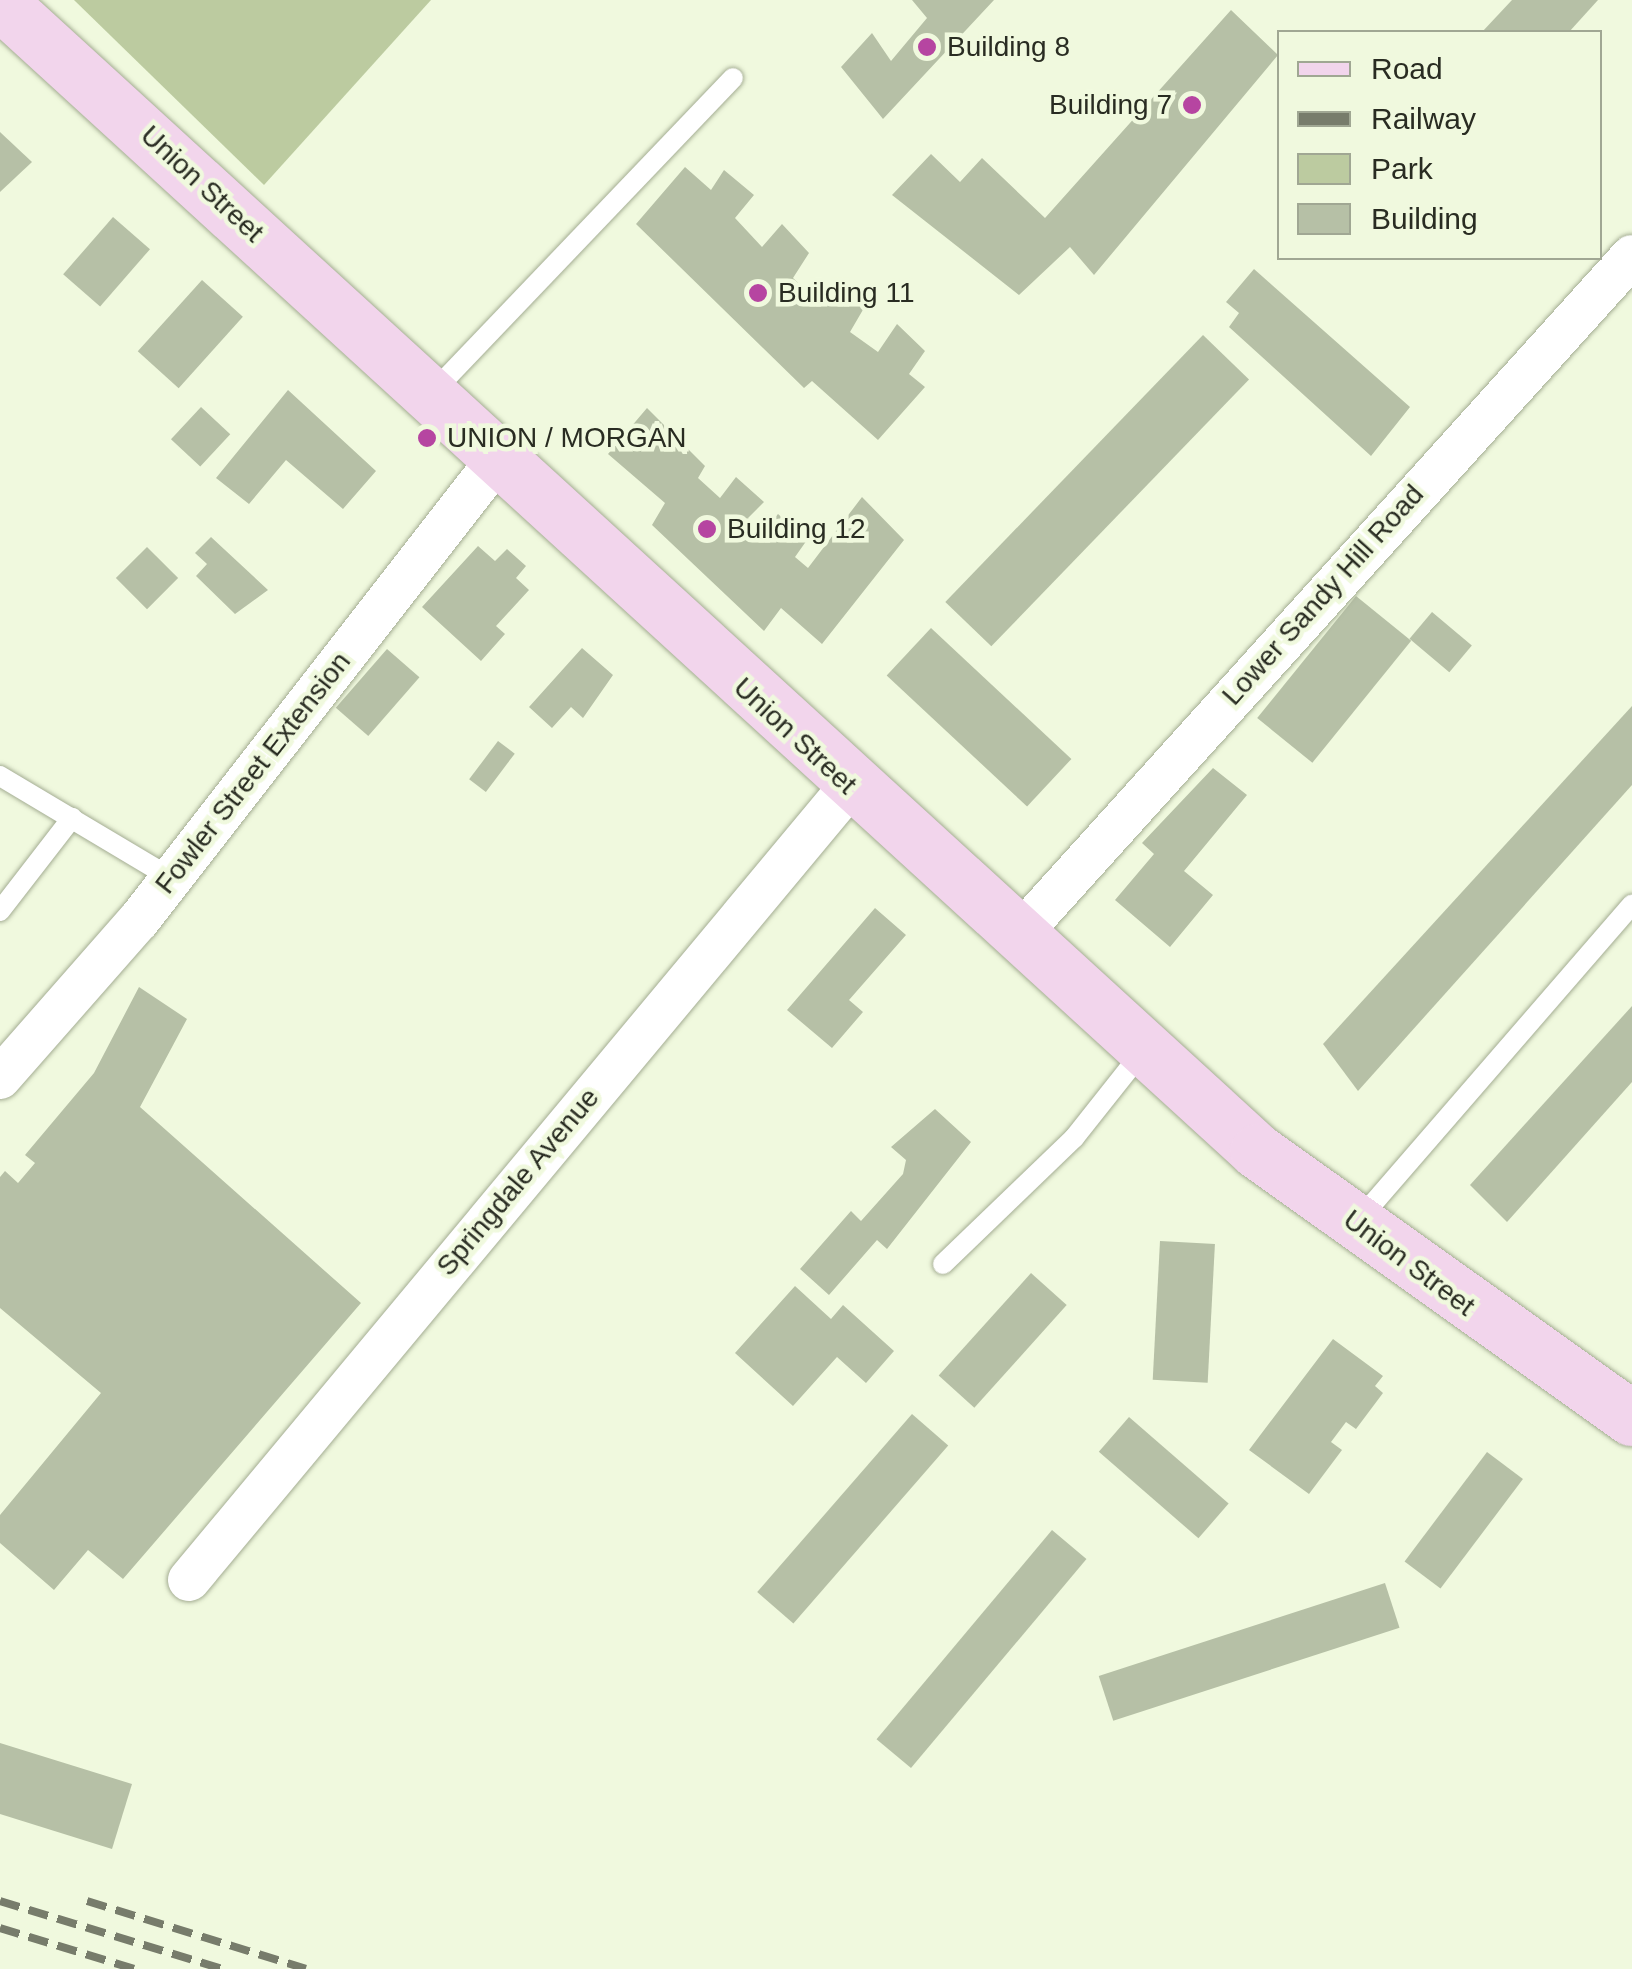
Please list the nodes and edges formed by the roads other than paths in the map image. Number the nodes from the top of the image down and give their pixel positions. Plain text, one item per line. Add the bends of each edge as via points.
1 (12, 5) edge
2 (733, 78) dead end
3 (1632, 256) edge
4 (430, 395) junction
5 (497, 460) junction
6 (0, 776) edge
7 (850, 786) junction
8 (72, 818) junction
9 (172, 878) junction
10 (1632, 904) edge
11 (0, 911) edge
12 (1018, 936) junction
13 (1144, 1051) junction
14 (0, 1078) edge
15 (1356, 1224) junction
16 (943, 1264) dead end
17 (1632, 1418) edge
18 (189, 1580) dead end

1 - 4 main road, Union Street
2 - 4 lane
3 - 12 street, Lower Sandy Hill Road
4 - 5 main road, Union Street
5 - 7 main road, Union Street
5 - 9 street, Fowler Street Extension
6 - 8 lane
7 - 12 main road, Union Street
7 - 18 street, Springdale Avenue
8 - 9 lane
8 - 11 lane
9 - 14 street, Fowler Street Extension
10 - 15 lane
12 - 13 main road, Union Street
13 - 15 main road, Union Street
13 - 16 lane via 1074,1138
15 - 17 main road, Union Street

